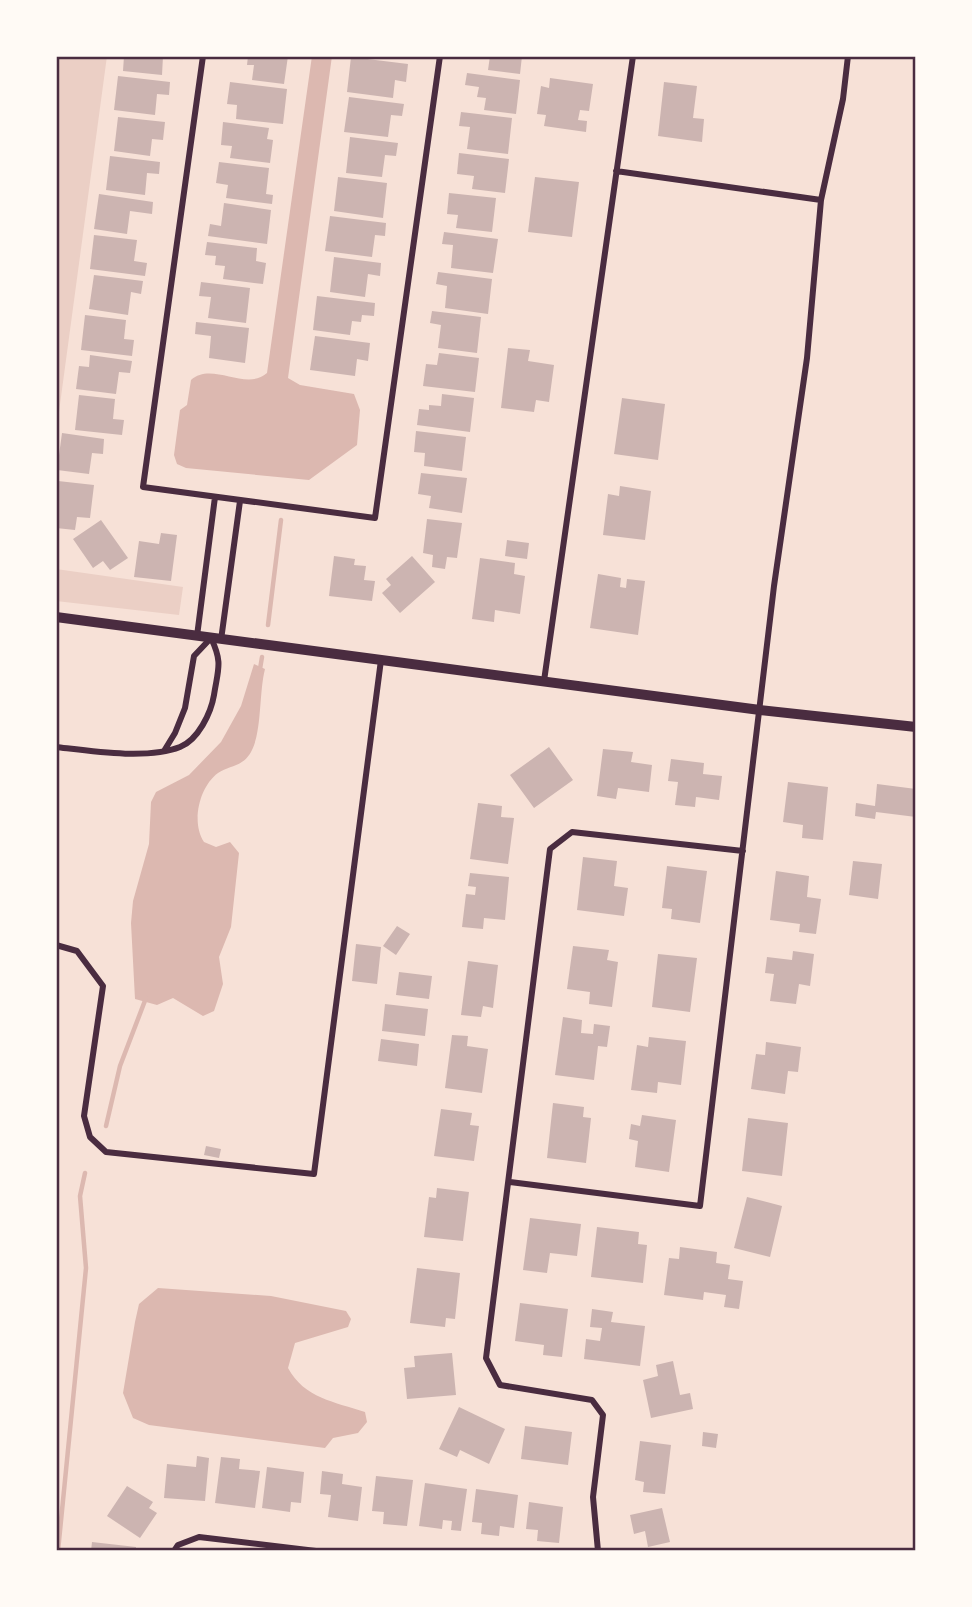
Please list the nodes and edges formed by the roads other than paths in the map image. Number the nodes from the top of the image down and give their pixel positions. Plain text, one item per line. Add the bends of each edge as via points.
1 (203, 56) edge
2 (440, 56) edge
3 (633, 56) edge
4 (848, 56) edge
5 (616, 171) junction
6 (821, 200) junction
7 (215, 497) junction
8 (240, 501) junction
9 (56, 617) edge
10 (197, 636) junction
11 (216, 639) junction
12 (381, 660) junction
13 (544, 681) junction
14 (760, 710) junction
15 (916, 727) edge
16 (56, 747) edge
17 (164, 751) junction
18 (743, 851) junction
19 (56, 945) edge
20 (510, 1182) junction
21 (174, 1551) edge
22 (316, 1551) edge
23 (598, 1551) edge

1 - 7 street via 143,488
2 - 8 street via 375,518
3 - 5 street
4 - 6 street
5 - 6 street
5 - 13 street
6 - 14 street via 807,358
7 - 8 street
7 - 10 street
8 - 11 street
9 - 10 main road
10 - 11 main road
11 - 12 main road
11 - 17 street via 194,656 185,708
11 - 17 street via 220,658 210,714 182,747
12 - 13 main road
12 - 19 street via 314,1174 106,1152 90,1137 84,1116 103,986 77,951
13 - 14 main road
14 - 15 main road
14 - 18 street
16 - 17 street via 105,753
18 - 20 street via 572,832 550,849
18 - 20 street via 699,1206
20 - 23 street via 486,1358 500,1385 592,1399 603,1415 593,1497
21 - 22 street via 199,1536

